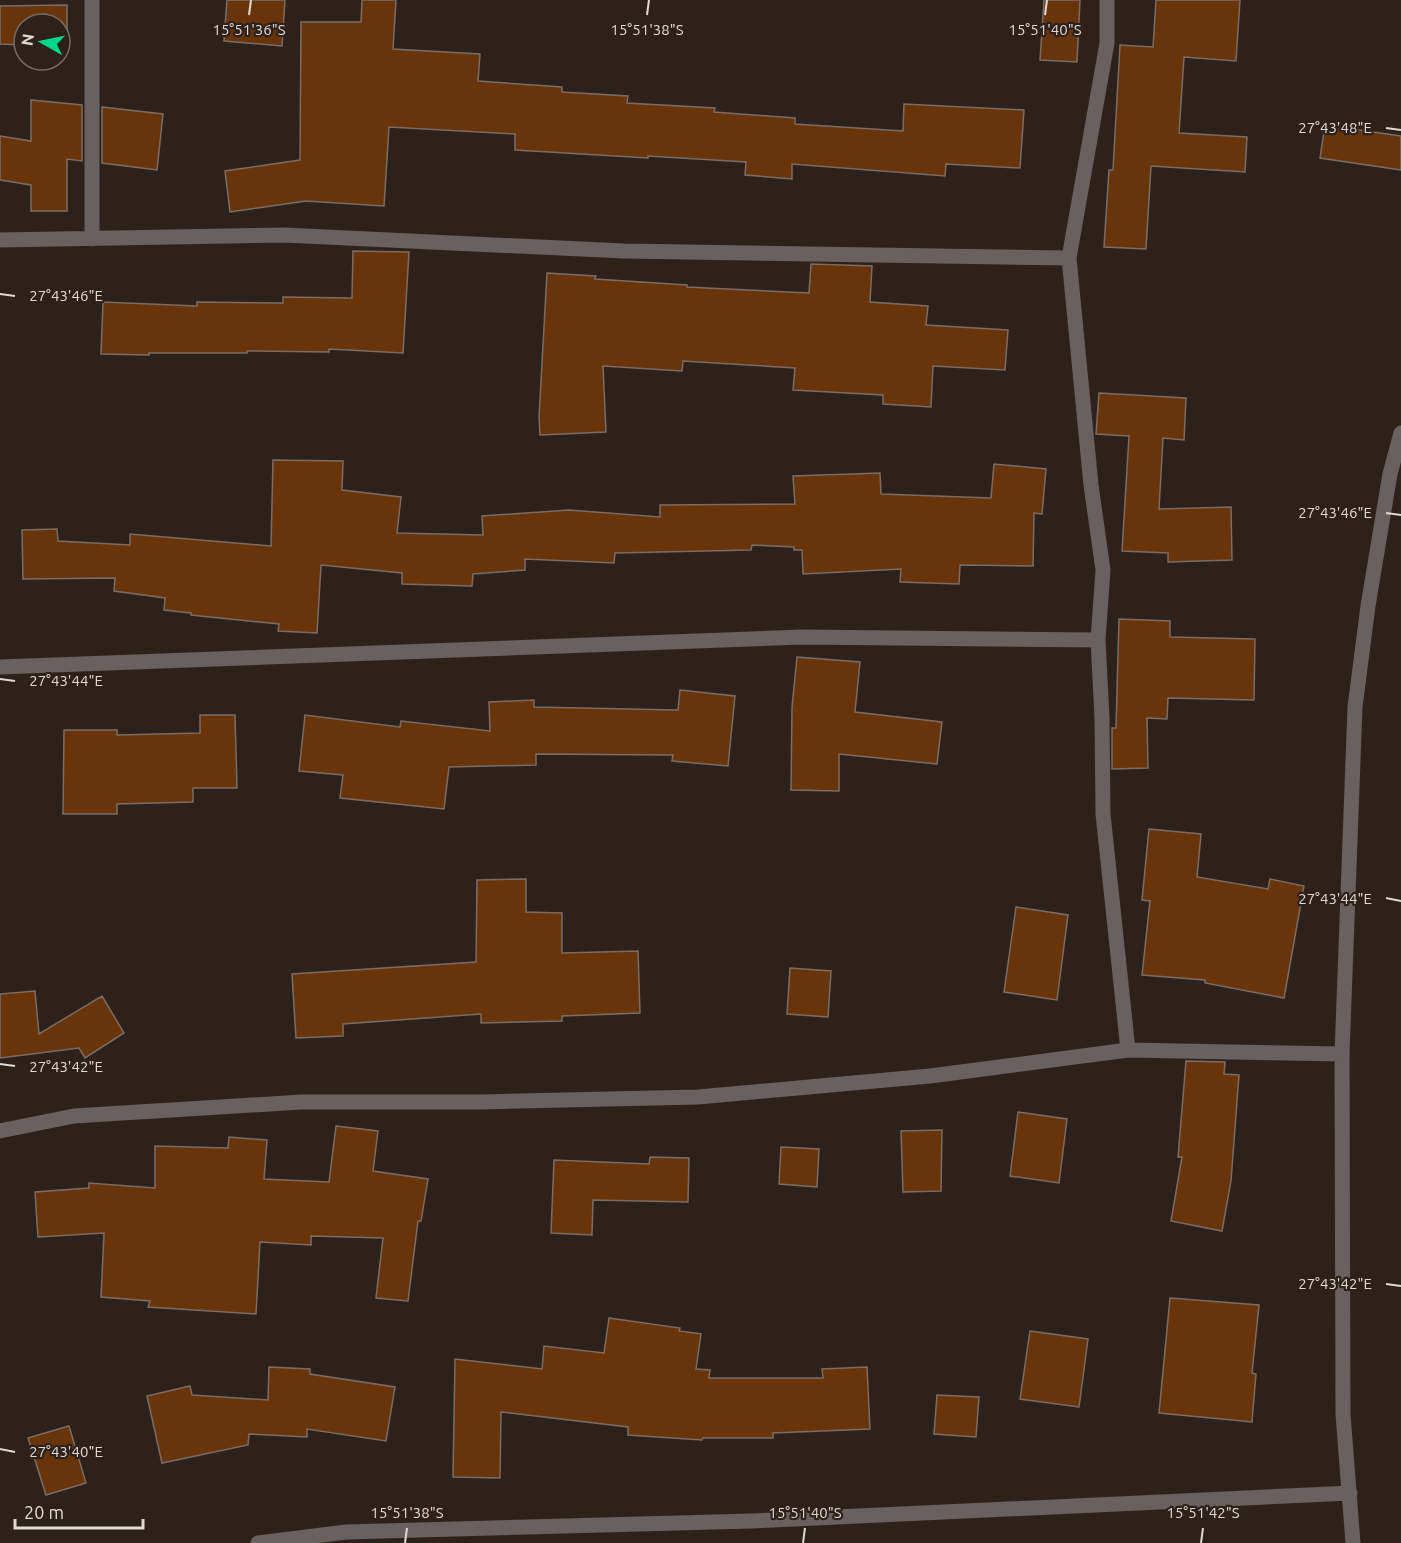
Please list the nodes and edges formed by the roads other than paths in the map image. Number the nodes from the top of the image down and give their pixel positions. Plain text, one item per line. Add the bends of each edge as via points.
1 (92, 0) edge
2 (1107, 0) edge
3 (92, 239) junction
4 (0, 240) edge
5 (1069, 258) junction
6 (1401, 433) edge
7 (1098, 640) junction
8 (0, 667) edge
9 (1128, 1050) junction
10 (1342, 1053) junction
11 (0, 1131) edge
12 (1350, 1492) junction
13 (258, 1543) edge
14 (1353, 1543) edge

1 - 3 street
2 - 5 street via 1107,43
3 - 4 street
3 - 5 street via 284,235 624,251
5 - 7 street via 1103,570
6 - 10 street via 1390,474 1355,707
7 - 8 street via 801,637
7 - 9 street via 1103,814
9 - 10 street
9 - 11 street via 930,1076 698,1097 301,1102 74,1116
10 - 12 street via 1343,1414
12 - 13 street via 764,1520 346,1532
12 - 14 street

